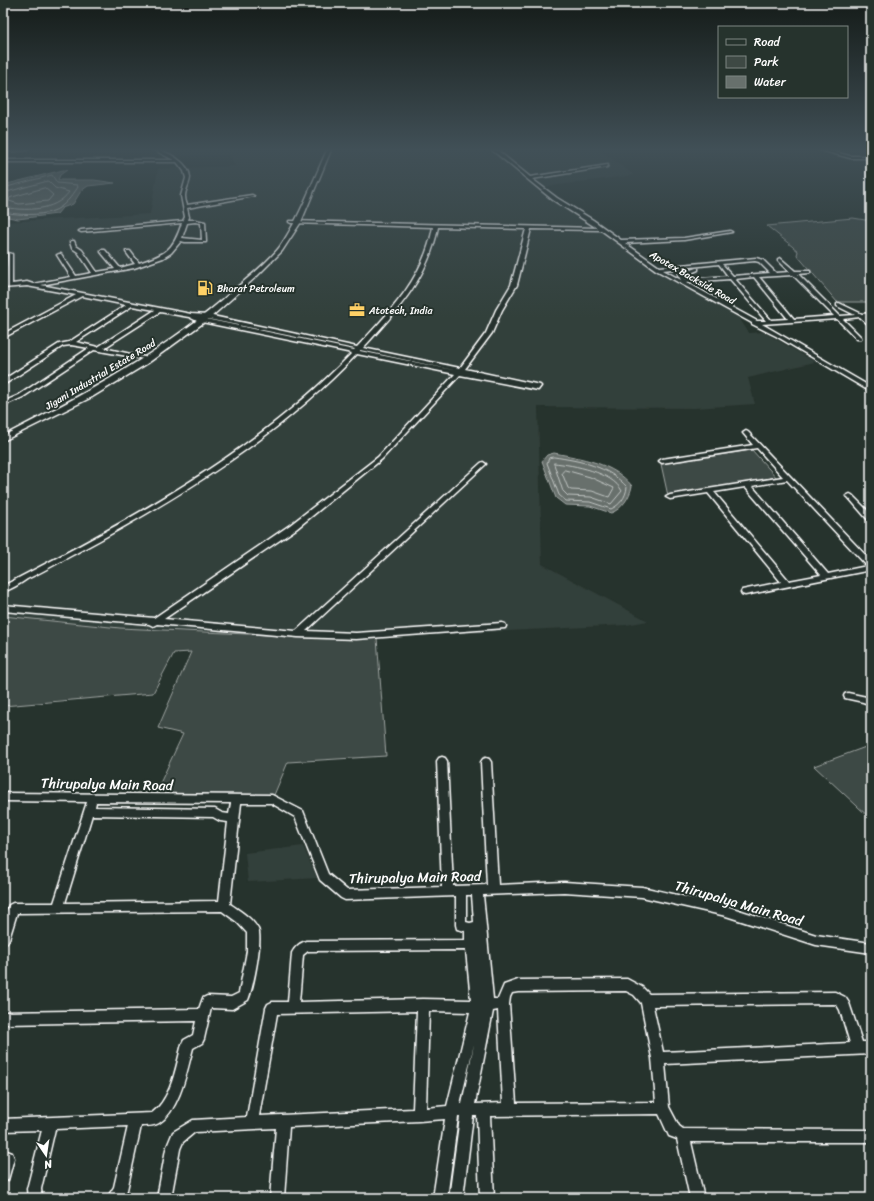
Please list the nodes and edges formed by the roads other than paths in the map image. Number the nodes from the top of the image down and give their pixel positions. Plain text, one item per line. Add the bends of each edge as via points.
1 (191, 206) edge
2 (300, 206) edge
3 (302, 206) edge
4 (565, 206) edge
5 (185, 207) joint
6 (185, 222) junction
7 (294, 222) junction
8 (436, 225) junction
9 (529, 227) junction
10 (601, 229) junction
11 (81, 232) dead end
12 (730, 232) dead end
13 (179, 239) junction
14 (72, 242) dead end
15 (619, 242) junction
16 (103, 251) dead end
17 (128, 252) dead end
18 (10, 254) dead end
19 (59, 255) dead end
20 (780, 259) dead end
21 (138, 265) junction
22 (721, 265) dead end
23 (118, 269) junction
24 (658, 269) junction
25 (696, 269) dead end
26 (808, 272) dead end
27 (95, 273) junction
28 (794, 273) junction
29 (774, 275) junction
30 (755, 276) junction
31 (74, 277) junction
32 (732, 278) junction
33 (685, 280) junction
34 (679, 281) junction
35 (9, 285) junction
36 (34, 285) junction
37 (3, 286) edge
38 (80, 295) junction
39 (130, 305) junction
40 (839, 305) dead end
41 (159, 310) junction
42 (871, 315) edge
43 (862, 316) junction
44 (838, 317) junction
45 (200, 318) junction
46 (792, 320) junction
47 (770, 322) junction
48 (754, 323) junction
49 (871, 324) edge
50 (3, 336) edge
51 (859, 338) dead end
52 (71, 343) junction
53 (96, 349) junction
54 (360, 351) junction
55 (142, 358) junction
56 (460, 371) junction
57 (3, 383) edge
58 (537, 387) dead end
59 (871, 390) edge
60 (3, 404) edge
61 (746, 433) dead end
62 (3, 435) edge
63 (3, 439) edge
64 (758, 446) junction
65 (662, 461) dead end
66 (483, 464) dead end
67 (788, 478) junction
68 (747, 485) junction
69 (710, 491) junction
70 (850, 496) dead end
71 (670, 497) dead end
72 (871, 518) edge
73 (871, 567) edge
74 (827, 577) junction
75 (787, 584) junction
76 (3, 589) edge
77 (745, 592) dead end
78 (3, 608) edge
79 (153, 623) junction
80 (502, 626) dead end
81 (298, 634) junction
82 (848, 696) dead end
83 (871, 702) edge
84 (442, 761) dead end
85 (486, 762) dead end
86 (3, 797) edge
87 (94, 797) junction
88 (236, 799) junction
89 (89, 811) junction
90 (233, 818) junction
91 (477, 890) junction
92 (494, 890) junction
93 (448, 891) junction
94 (461, 891) junction
95 (224, 906) junction
96 (58, 907) junction
97 (475, 927) junction
98 (3, 939) edge
99 (472, 945) junction
100 (871, 948) edge
101 (646, 1000) junction
102 (503, 1004) junction
103 (423, 1005) junction
104 (483, 1006) junction
105 (293, 1008) junction
106 (203, 1015) junction
107 (3, 1018) edge
108 (871, 1048) edge
109 (858, 1049) junction
110 (658, 1058) junction
111 (663, 1108) junction
112 (467, 1110) junction
113 (483, 1110) junction
114 (510, 1110) junction
115 (452, 1113) junction
116 (419, 1115) junction
117 (136, 1120) junction
118 (283, 1121) junction
119 (252, 1122) junction
120 (3, 1125) edge
121 (50, 1125) junction
122 (683, 1135) junction
123 (871, 1136) edge
124 (7, 1158) dead end
125 (3, 1175) edge
126 (35, 1198) edge
127 (114, 1198) edge
128 (164, 1198) edge
129 (278, 1198) edge
130 (440, 1198) edge
131 (456, 1198) edge
132 (487, 1198) edge
133 (697, 1198) edge

1 - 5 street
2 - 7 main road, Jigani Industrial Estate Road
3 - 7 main road, Jigani Industrial Estate Road
4 - 10 street, Apotex Backside Road
5 - 6 street
6 - 11 street
6 - 13 street
6 - 13 street via 203,222 205,239
7 - 8 street
7 - 45 main road, Jigani Industrial Estate Road via 275,255 255,275
8 - 9 street
8 - 54 street via 434,245 403,301
9 - 10 street
9 - 56 street via 514,285 489,333
10 - 15 street, Apotex Backside Road
12 - 15 street via 684,239
13 - 21 street via 169,252
14 - 27 street
15 - 24 street, Apotex Backside Road
16 - 23 street
17 - 21 street
18 - 35 street
19 - 31 street
20 - 28 street
21 - 23 street
22 - 32 street
23 - 27 street
24 - 29 street via 756,259
24 - 34 street, Apotex Backside Road
25 - 33 street via 681,275
26 - 28 street
27 - 31 street
28 - 29 street
28 - 44 street
29 - 30 street
30 - 32 street
30 - 46 street
31 - 36 street
32 - 33 street
32 - 47 street
33 - 34 street
34 - 48 street, Apotex Backside Road
35 - 36 street
35 - 37 street
36 - 38 street
38 - 39 street
38 - 50 street
39 - 41 street
39 - 52 street
40 - 43 street
41 - 45 street
41 - 53 street
42 - 43 street
43 - 44 street
43 - 49 street
44 - 46 street
44 - 51 street
45 - 54 street
45 - 55 main road, Jigani Industrial Estate Road
45 - 63 main road, Jigani Industrial Estate Road via 145,361 102,387
46 - 47 street
47 - 48 street
48 - 59 street, Apotex Backside Road
52 - 53 street
52 - 57 street via 61,345
53 - 55 street
53 - 60 street via 21,396
54 - 56 street
54 - 76 street via 266,431 206,473 63,558
55 - 62 main road, Jigani Industrial Estate Road via 84,394
56 - 58 street
56 - 79 street via 380,458 292,527
61 - 64 street
64 - 65 street
64 - 67 street
66 - 81 street
67 - 68 street
67 - 73 street
68 - 69 street
68 - 74 street
69 - 71 street
69 - 75 street
70 - 72 street
73 - 74 street
74 - 75 street
75 - 77 street
78 - 79 street
79 - 81 street
80 - 81 street via 356,636
82 - 83 street
84 - 93 street
85 - 92 street
86 - 87 street, Thirupalya Main Road
87 - 88 street, Thirupalya Main Road
87 - 89 street
88 - 90 street
88 - 93 street, Thirupalya Main Road via 272,799 299,814 324,877 345,894
89 - 90 street via 215,813 220,817
89 - 96 street
90 - 95 street
91 - 92 street, Thirupalya Main Road
91 - 94 street, Thirupalya Main Road
91 - 97 street
92 - 100 street, Thirupalya Main Road via 564,887 642,892 726,911 816,940
93 - 94 street, Thirupalya Main Road
94 - 97 street via 461,926
95 - 96 street
95 - 106 street via 242,918 253,931 253,950 244,996 232,1003 208,1002
96 - 98 street via 13,908
97 - 99 street
97 - 104 street
99 - 104 street
99 - 105 street via 306,946 298,953
101 - 102 street via 638,991 627,985 518,986 508,989
101 - 109 street via 835,998 845,1007
101 - 110 street
102 - 104 street
102 - 114 street
103 - 104 street
103 - 105 street
103 - 116 street
104 - 112 street
104 - 115 street
105 - 119 street via 272,1008
106 - 107 street
106 - 117 street via 198,1039 188,1044 167,1108 162,1115 154,1119
108 - 109 street
109 - 110 street
110 - 111 street
111 - 114 street
111 - 122 street via 674,1131
112 - 113 street
112 - 115 street
112 - 131 street
113 - 114 street
113 - 132 street
115 - 116 street
115 - 130 street
116 - 118 street
117 - 121 street
117 - 127 street via 120,1190
118 - 119 street
118 - 129 street
119 - 128 street via 193,1126 178,1136 173,1149
120 - 121 street
121 - 126 street via 34,1189
122 - 123 street
122 - 133 street
124 - 125 street

